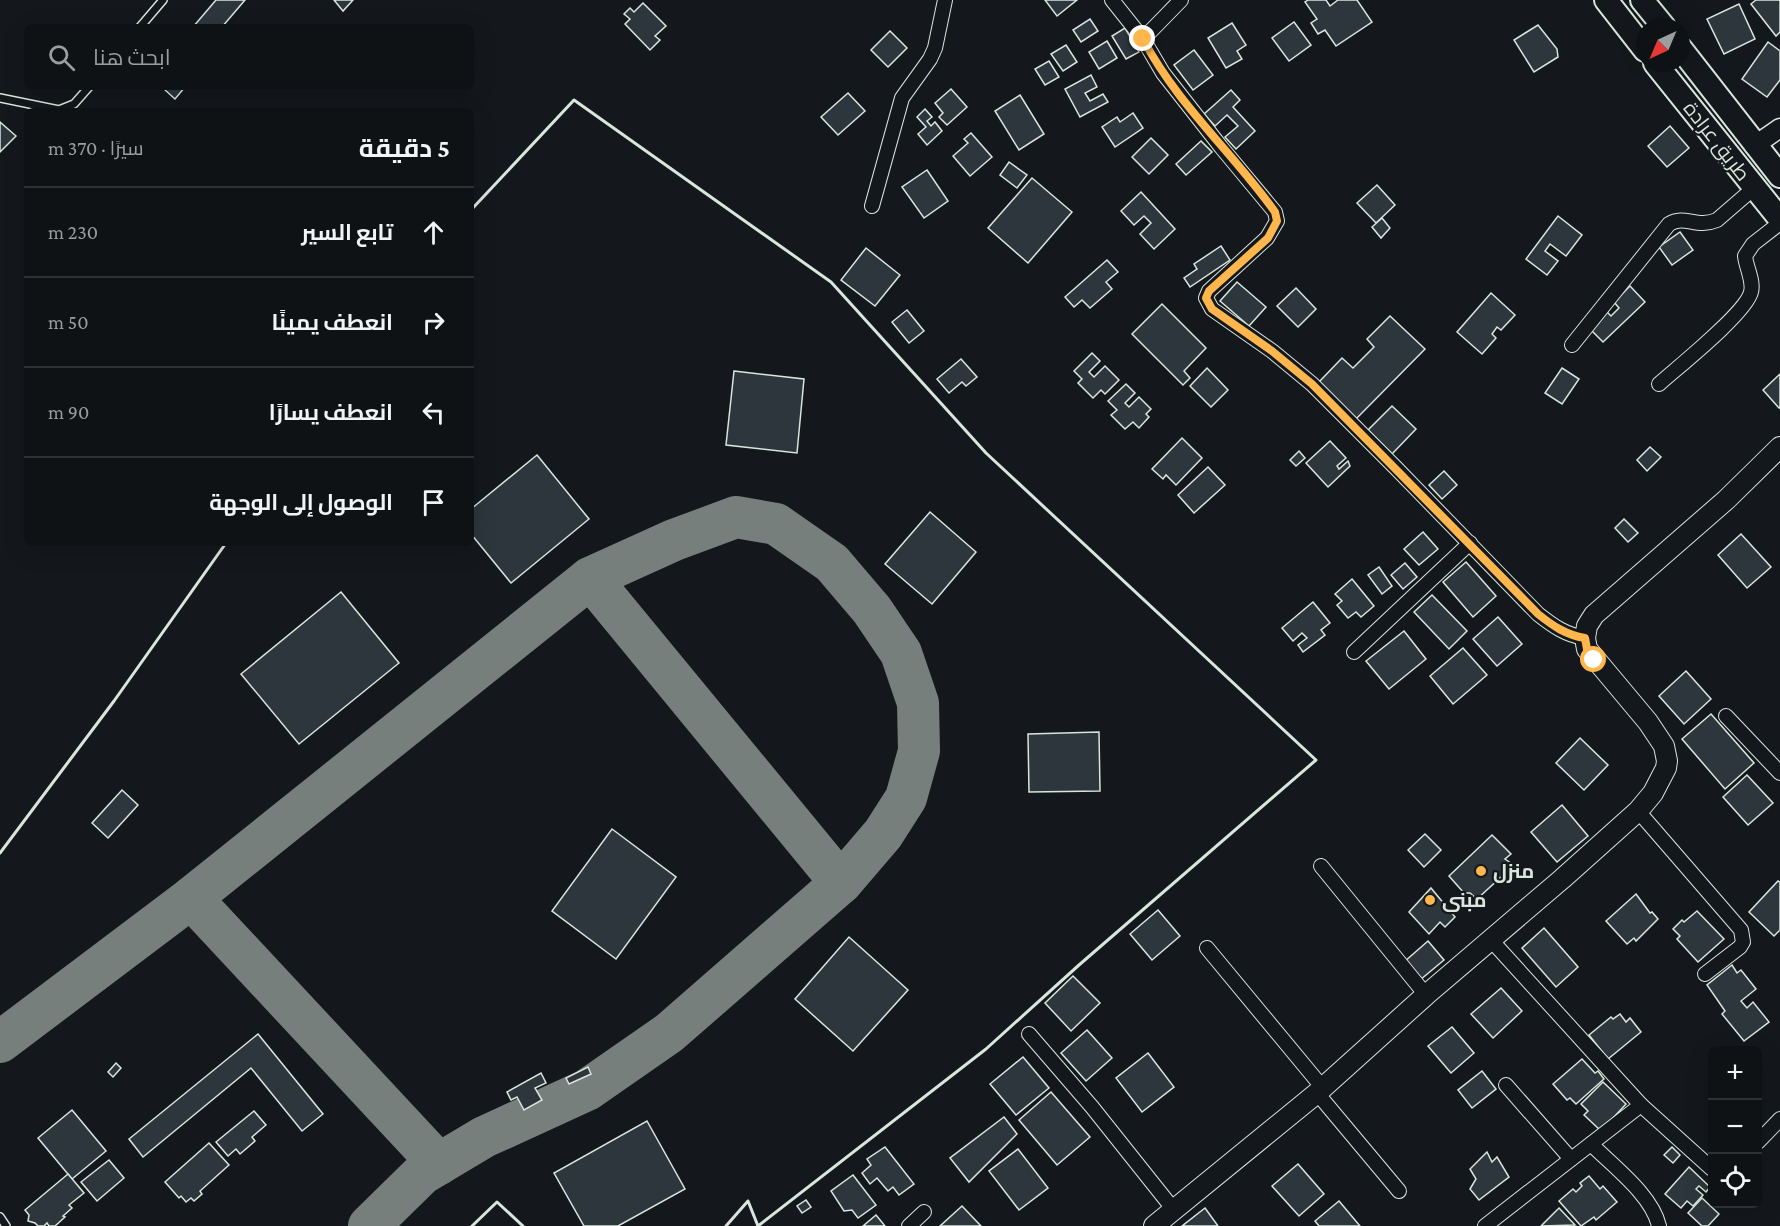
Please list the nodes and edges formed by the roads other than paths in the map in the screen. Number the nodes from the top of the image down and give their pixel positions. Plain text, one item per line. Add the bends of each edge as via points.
1 (163, 0) edge
2 (945, 0) edge
3 (1112, 0) edge
4 (1181, 0) edge
5 (1606, 0) edge
6 (1642, 0) edge
7 (1657, 18) edge
8 (143, 24) edge
9 (1636, 38) edge
10 (1143, 39) junction
11 (1690, 61) edge
12 (1662, 72) edge
13 (86, 90) edge
14 (0, 98) edge
15 (49, 108) edge
16 (64, 108) edge
17 (1780, 129) edge
18 (1760, 151) junction
19 (1780, 176) edge
20 (1749, 181) junction
21 (872, 206) dead end
22 (1780, 221) edge
23 (1572, 345) dead end
24 (1659, 384) dead end
25 (1780, 447) edge
26 (1470, 543) junction
27 (1585, 638) junction
28 (1354, 652) dead end
29 (1726, 716) dead end
30 (1780, 773) edge
31 (1638, 811) junction
32 (1321, 866) dead end
33 (1491, 940) junction
34 (1207, 948) dead end
35 (1705, 974) dead end
36 (1426, 995) junction
37 (1029, 1034) dead end
38 (1506, 1085) dead end
39 (1320, 1090) junction
40 (1641, 1105) junction
41 (1780, 1119) edge
42 (1762, 1138) edge
43 (1591, 1144) junction
44 (1571, 1159) junction
45 (1708, 1165) edge
46 (1399, 1191) dead end
47 (1173, 1210) junction
48 (924, 1212) dead end
49 (0, 1217) edge
50 (6, 1226) edge
51 (909, 1226) edge
52 (1154, 1226) edge
53 (1485, 1226) edge
54 (1659, 1226) edge

1 - 8 lane
2 - 21 street via 935,48 902,98
3 - 10 street
4 - 10 street
5 - 9 main road
6 - 7 main road
10 - 26 street via 1163,73 1275,212 1277,221 1268,238 1209,291 1208,304 1312,384
11 - 18 main road
12 - 20 main road, طريق عرادة
13 - 16 lane via 74,104
14 - 15 lane
17 - 18 street
18 - 19 main road
18 - 20 main road
20 - 22 main road, طريق عرادة
20 - 23 street via 1717,220 1700,224 1681,219 1669,224
22 - 24 street via 1745,256 1752,291 1748,300
25 - 27 main road via 1726,500 1594,615
26 - 27 street via 1552,626
26 - 28 street
27 - 31 main road via 1591,655 1664,746 1666,768
29 - 30 street
31 - 33 main road
31 - 35 street via 1742,930 1740,947
32 - 36 street
33 - 36 main road
33 - 40 street
34 - 39 street
36 - 39 main road
37 - 47 street
38 - 44 street
39 - 46 street
39 - 47 main road
40 - 43 street
40 - 45 street
41 - 42 street
43 - 44 street
43 - 54 street via 1647,1199
44 - 53 street
47 - 52 main road
48 - 51 street
49 - 50 lane

